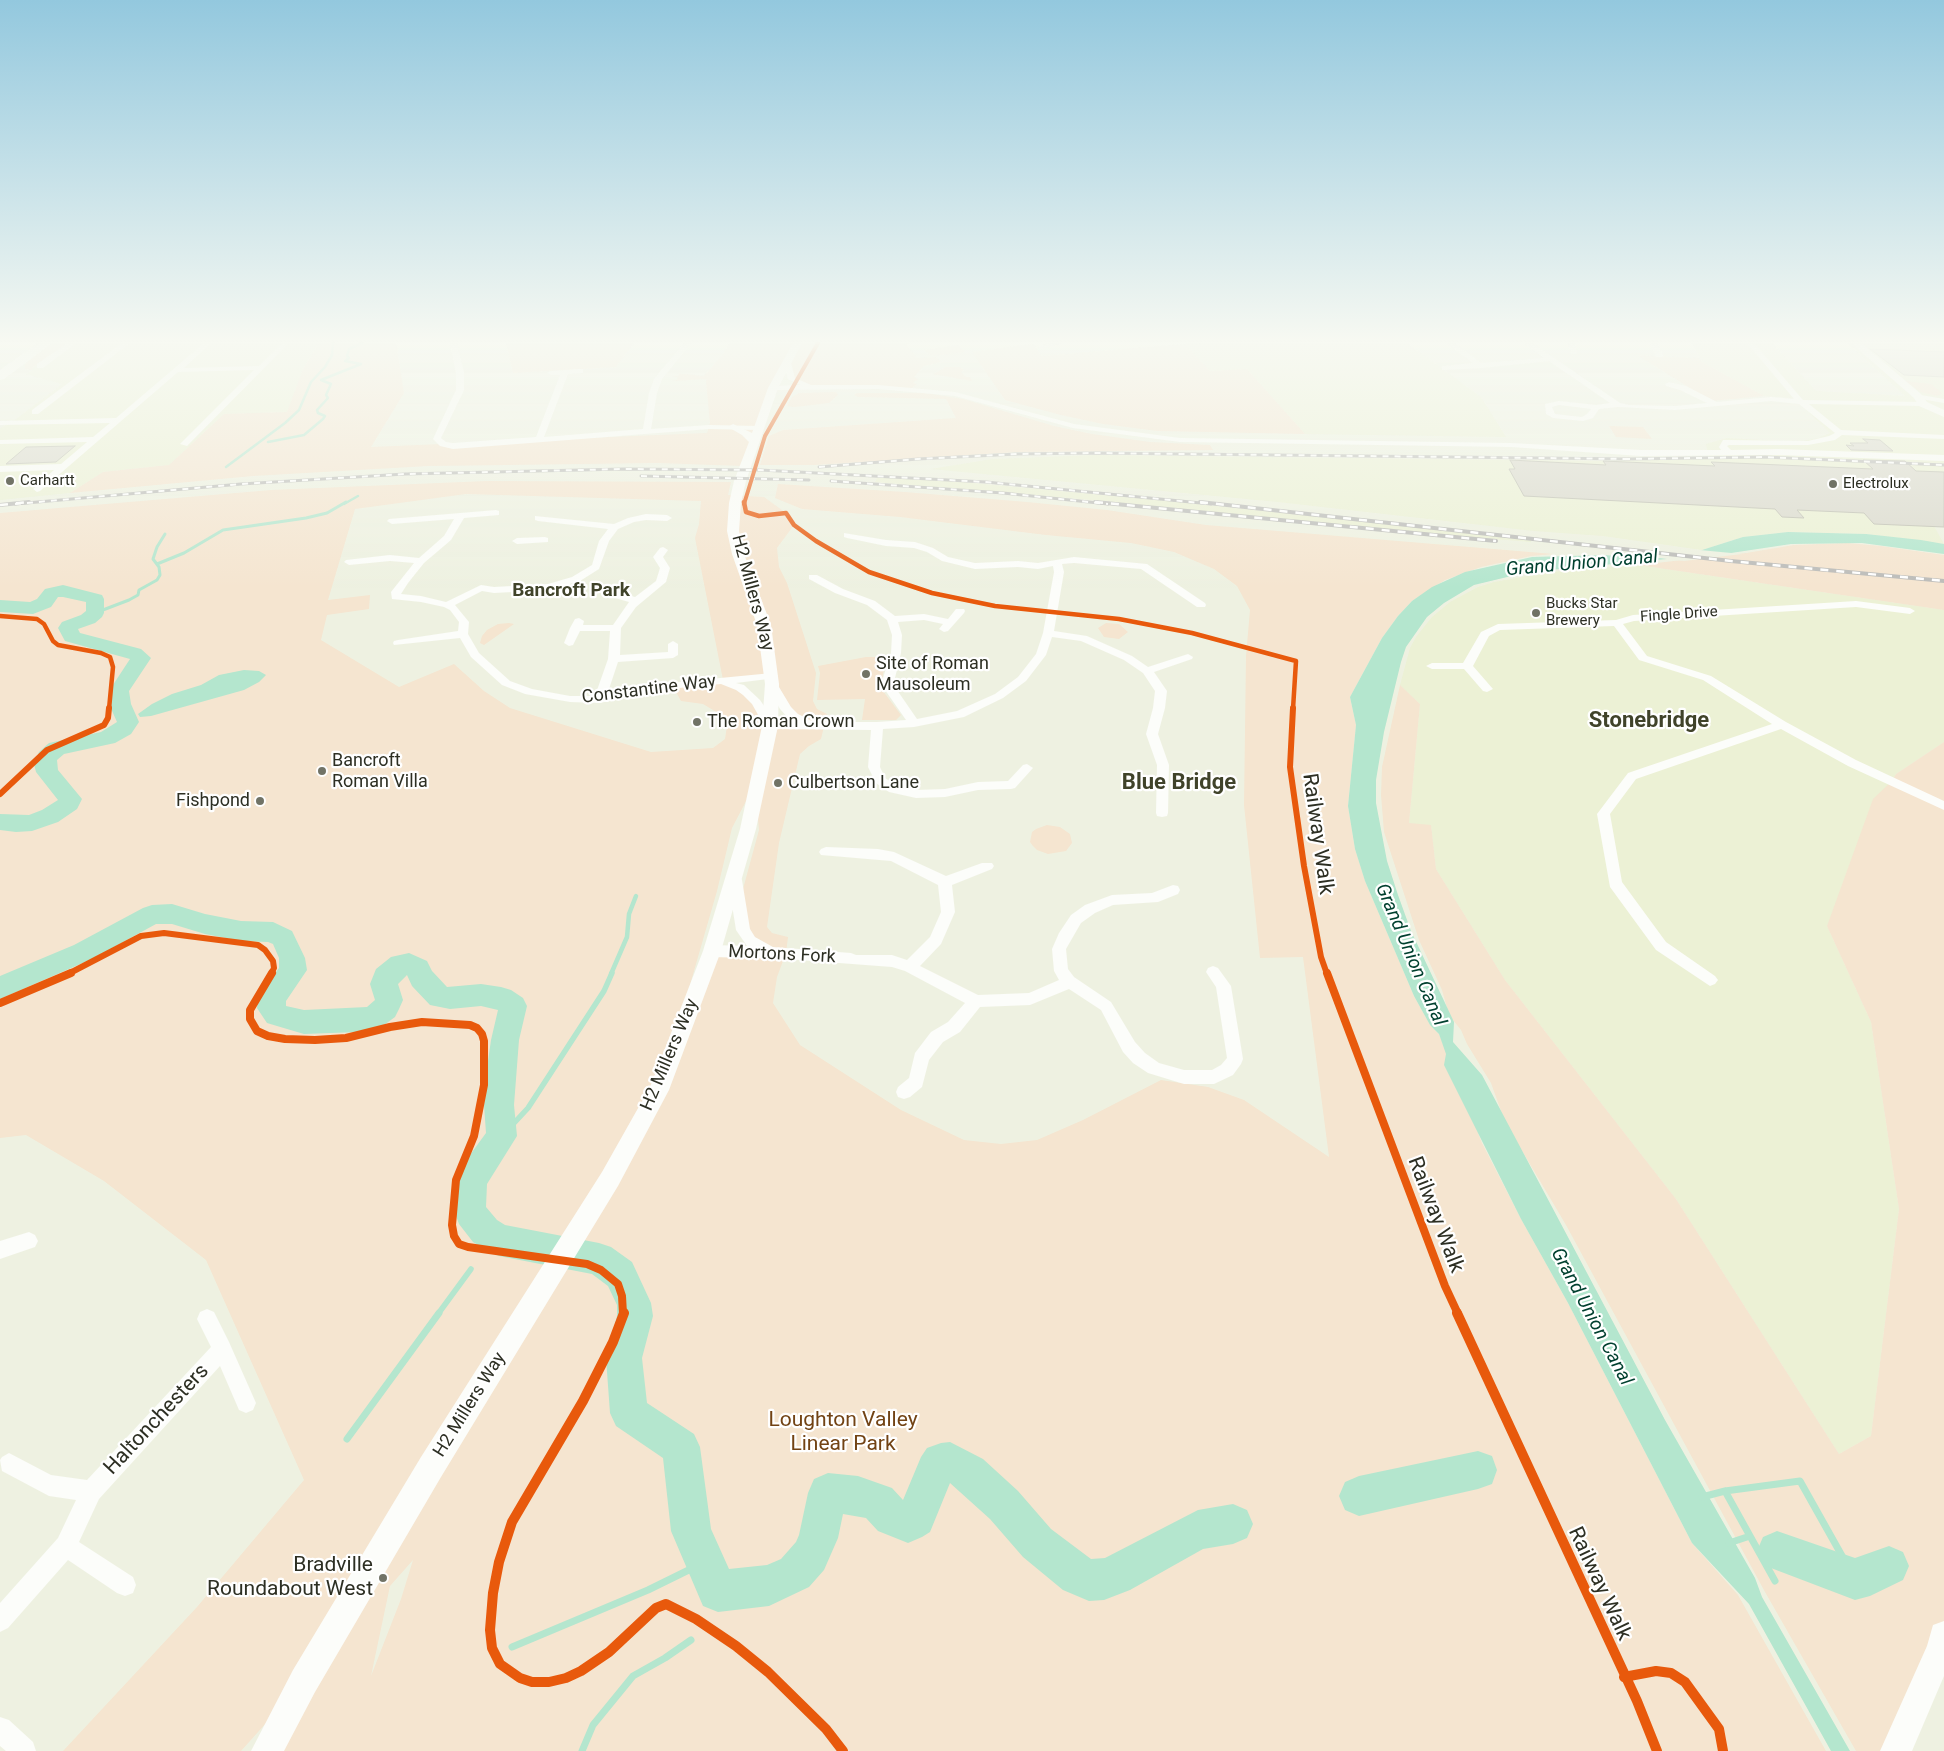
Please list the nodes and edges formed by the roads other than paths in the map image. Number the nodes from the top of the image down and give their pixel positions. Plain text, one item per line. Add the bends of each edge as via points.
1 (44, 425) edge
2 (114, 425) edge
3 (204, 425) edge
4 (444, 425) edge
5 (545, 425) edge
6 (648, 425) edge
7 (760, 425) edge
8 (1067, 425) edge
9 (1829, 425) edge
10 (733, 427) joint
11 (647, 431) junction
12 (1838, 432) junction
13 (756, 435) junction
14 (1944, 437) edge
15 (97, 439) junction
16 (539, 440) junction
17 (25, 441) junction
18 (0, 442) edge
19 (184, 444) dead end
20 (1726, 449) junction
21 (1944, 458) edge
22 (63, 467) junction
23 (0, 470) edge
24 (37, 490) dead end
25 (496, 513) dead end
26 (461, 516) junction
27 (666, 518) dead end
28 (392, 521) dead end
29 (615, 527) junction
30 (847, 535) dead end
31 (517, 541) dead end
32 (663, 550) dead end
33 (349, 561) dead end
34 (421, 561) junction
35 (1057, 562) junction
36 (813, 577) dead end
37 (612, 594) dead end
38 (637, 601) junction
39 (447, 605) junction
40 (1202, 605) dead end
41 (960, 611) dead end
42 (1910, 612) dead end
43 (892, 619) junction
44 (1617, 623) junction
45 (616, 628) junction
46 (1048, 633) junction
47 (463, 634) junction
48 (398, 643) dead end
49 (569, 643) dead end
50 (674, 644) dead end
51 (1188, 657) dead end
52 (614, 658) junction
53 (1432, 666) dead end
54 (1467, 666) junction
55 (1148, 671) junction
56 (772, 680) junction
57 (712, 682) junction
58 (1487, 689) dead end
59 (599, 700) junction
60 (914, 723) junction
61 (770, 724) junction
62 (812, 725) junction
63 (877, 726) junction
64 (1782, 726) junction
65 (1027, 768) dead end
66 (1944, 806) edge
67 (1162, 813) dead end
68 (826, 852) dead end
69 (987, 866) dead end
70 (734, 880) junction
71 (945, 882) junction
72 (1173, 890) dead end
73 (712, 951) junction
74 (774, 953) junction
75 (910, 966) junction
76 (1213, 972) dead end
77 (1710, 980) dead end
78 (1069, 981) junction
79 (976, 1000) junction
80 (904, 1092) dead end
81 (30, 1241) dead end
82 (0, 1250) edge
83 (207, 1319) dead end
84 (222, 1349) junction
85 (246, 1403) dead end
86 (9, 1464) dead end
87 (91, 1491) junction
88 (66, 1546) junction
89 (125, 1585) dead end
90 (0, 1620) edge
91 (1944, 1636) edge
92 (267, 1751) edge
93 (1896, 1751) edge

1 - 17 street
2 - 15 street
3 - 19 street
4 - 16 street via 437,439 453,446
5 - 16 street
6 - 11 street
7 - 13 street, H2 Millers Way
8 - 20 street via 1180,440 1502,444 1641,453
9 - 12 street
10 - 11 street
10 - 13 street
11 - 16 street
12 - 14 street
12 - 20 street via 1832,438 1808,443 1726,442
13 - 56 street, H2 Millers Way via 740,481 734,531 738,554 764,625
15 - 17 street
15 - 22 street
17 - 18 street
20 - 21 street
22 - 23 street
22 - 24 street
25 - 26 street
26 - 28 street
26 - 34 street via 448,538
27 - 29 street via 631,520
29 - 31 street via 542,519 540,540
29 - 39 street via 604,541 596,567 576,579 549,587 481,588
30 - 35 street via 915,545 945,559 975,566 1038,566
32 - 38 street via 658,557 665,568 661,582
33 - 34 street via 390,558
34 - 39 street via 396,592 396,597
35 - 40 street via 1074,560 1144,566
35 - 46 street via 1060,572
36 - 43 street via 872,603
37 - 38 street
38 - 45 street
39 - 47 street, Constantine Way via 454,608 464,622
41 - 43 street via 946,626 924,617
42 - 44 street, Fingle Drive via 1856,604 1633,618
43 - 60 street via 897,635 889,678 891,690
44 - 54 street via 1498,627 1485,634
44 - 64 street, Fingle Drive via 1643,658 1707,678
45 - 49 street via 577,625
45 - 52 street
46 - 55 street via 1083,638 1128,658
46 - 60 street via 1041,655 1022,679 999,696 960,714
47 - 48 street
47 - 59 street, Constantine Way via 476,655 506,683 550,697
50 - 52 street via 673,655
51 - 55 street
52 - 59 street
53 - 54 street
54 - 58 street
55 - 67 street via 1160,691 1152,734 1163,765
56 - 57 street, Constantine Way
56 - 61 street, H2 Millers Way
56 - 62 street via 786,709 794,717
57 - 59 street, Constantine Way
57 - 61 street via 740,687 756,702
60 - 63 street
61 - 62 street
61 - 70 street, H2 Millers Way
62 - 63 street
63 - 65 street via 874,767 880,780 893,789 916,794 1011,785
64 - 66 street, Fingle Drive
64 - 77 street via 1632,776 1603,814 1614,883 1661,946
68 - 71 street via 878,854 894,858
69 - 71 street
70 - 73 street, H2 Millers Way
70 - 74 street via 743,930 750,941
71 - 75 street via 948,912 936,940
72 - 78 street via 1153,898 1112,900 1076,919 1059,949 1061,971
73 - 74 street, Mortons Fork
73 - 92 street, H2 Millers Way via 659,1090 610,1179 431,1467
74 - 75 street, Mortons Fork via 892,961
75 - 79 street, Mortons Fork
76 - 78 street via 1223,986 1235,1059 1227,1070 1214,1076 1184,1078 1154,1068 1139,1058 1129,1047 1106,1006
78 - 79 street, Mortons Fork via 1030,999
79 - 80 street via 954,1027 936,1037 921,1058 916,1082
81 - 82 street
83 - 84 street, Haltonchesters
84 - 85 street, Haltonchesters
84 - 87 street, Haltonchesters
86 - 87 street, Haltonchesters via 49,1485
87 - 88 street, Haltonchesters
88 - 89 street
88 - 90 street, Haltonchesters
91 - 93 street

